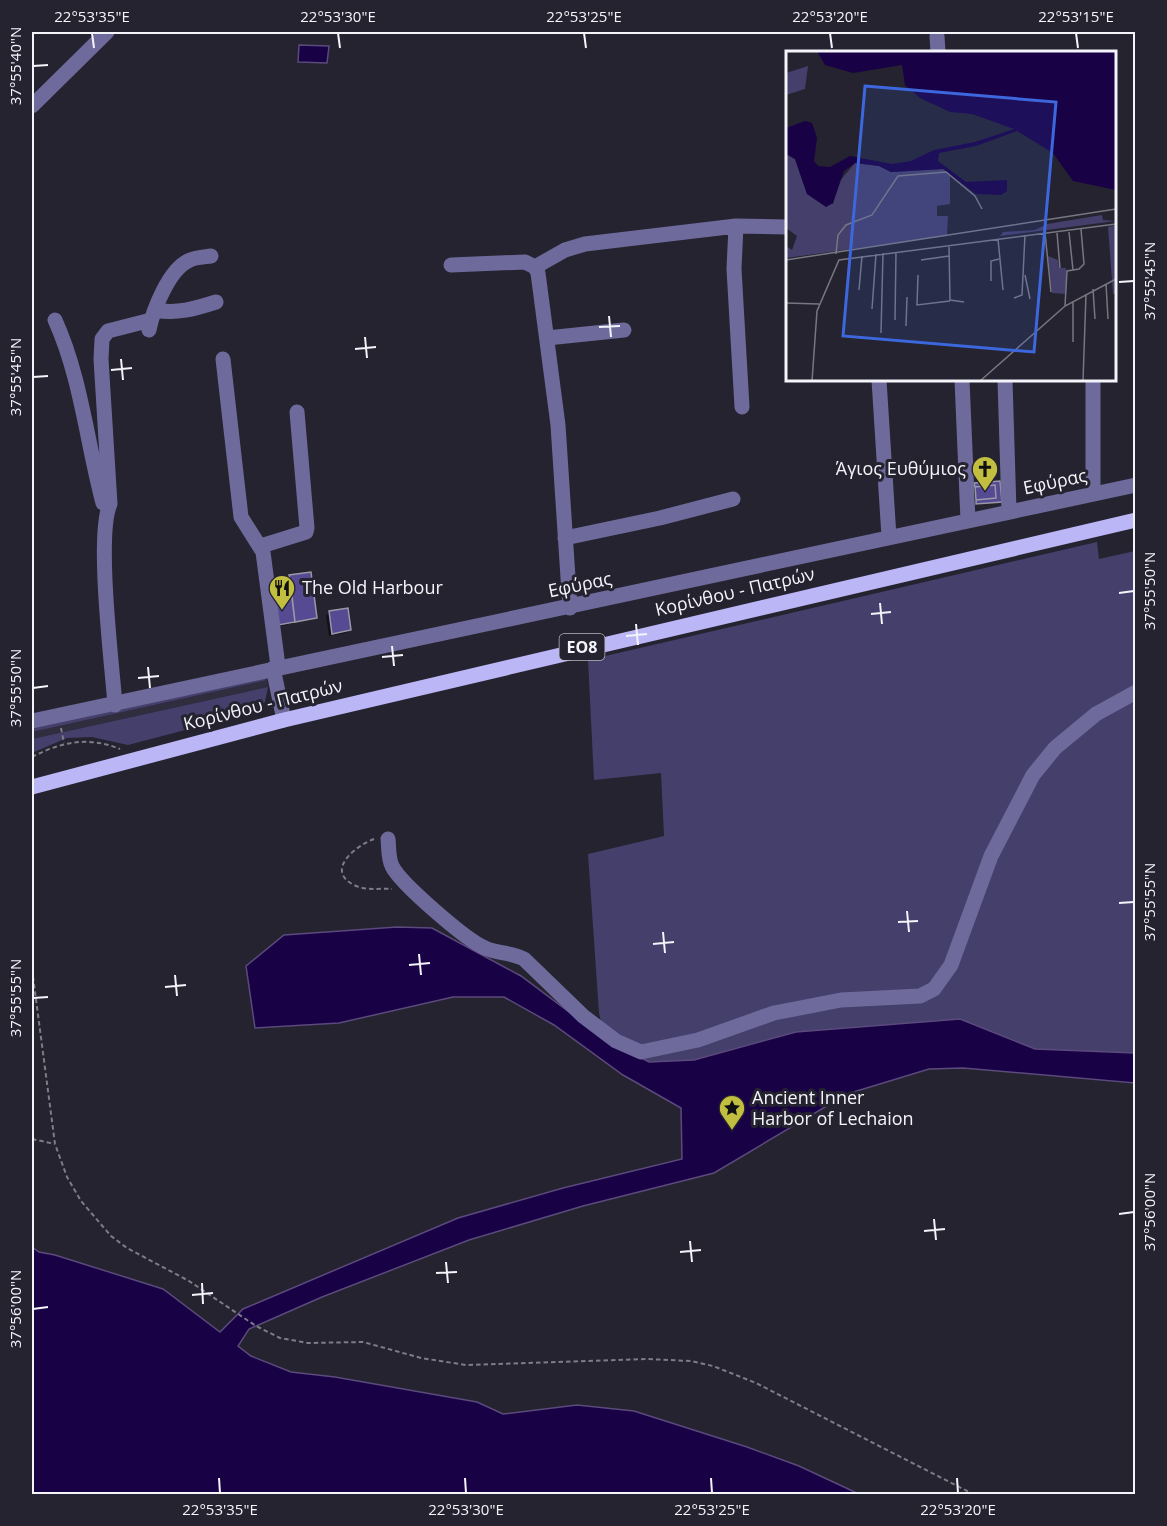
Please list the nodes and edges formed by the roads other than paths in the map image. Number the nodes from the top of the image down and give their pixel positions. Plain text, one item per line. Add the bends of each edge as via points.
1 (107, 32) edge
2 (937, 36) dead end
3 (938, 51) edge
4 (32, 106) edge
5 (736, 226) junction
6 (786, 227) edge
7 (211, 256) dead end
8 (451, 265) dead end
9 (534, 267) junction
10 (216, 302) dead end
11 (55, 320) dead end
12 (151, 320) junction
13 (624, 330) dead end
14 (547, 338) junction
15 (223, 359) dead end
16 (879, 381) edge
17 (962, 381) edge
18 (1005, 381) edge
19 (1093, 381) edge
20 (742, 407) dead end
21 (297, 412) dead end
22 (1136, 485) edge
23 (1093, 494) junction
24 (733, 499) dead end
25 (1009, 512) junction
26 (106, 514) junction
27 (969, 520) junction
28 (1136, 520) edge
29 (889, 537) junction
30 (565, 538) junction
31 (261, 546) junction
32 (570, 608) junction
33 (275, 667) junction
34 (1136, 692) edge
35 (115, 705) junction
36 (284, 720) junction
37 (32, 721) edge
38 (32, 787) edge
39 (388, 838) road end

1 - 4 street
2 - 3 street
5 - 6 street
5 - 9 street via 585,244
5 - 20 street
7 - 12 street via 186,261 159,297
8 - 9 street via 507,261
9 - 14 street
10 - 12 street
11 - 26 street via 81,406
12 - 26 street via 108,331 102,339 110,504
13 - 14 street
14 - 30 street via 558,425
15 - 31 street via 241,517
16 - 29 street
17 - 27 street
18 - 25 street
19 - 23 street
21 - 31 street via 308,528 297,536
22 - 23 street, Εφύρας
23 - 25 street, Εφύρας
24 - 30 street
25 - 27 street, Εφύρας
26 - 35 street
27 - 29 street, Εφύρας
28 - 36 main road, Κορίνθου - Πατρών / ΕΟ8
29 - 32 street, Εφύρας
30 - 32 street
31 - 33 street
32 - 33 street, Εφύρας
33 - 35 street, Εφύρας
33 - 36 street
34 - 39 street via 1096,714 1056,748 1034,775 991,856 951,965 934,989 920,996 841,1000 774,1013 720,1033 651,1051 629,1049 615,1041 524,960 513,953 485,948 440,916 391,865
35 - 37 street, Εφύρας
36 - 38 main road, Κορίνθου - Πατρών / ΕΟ8

